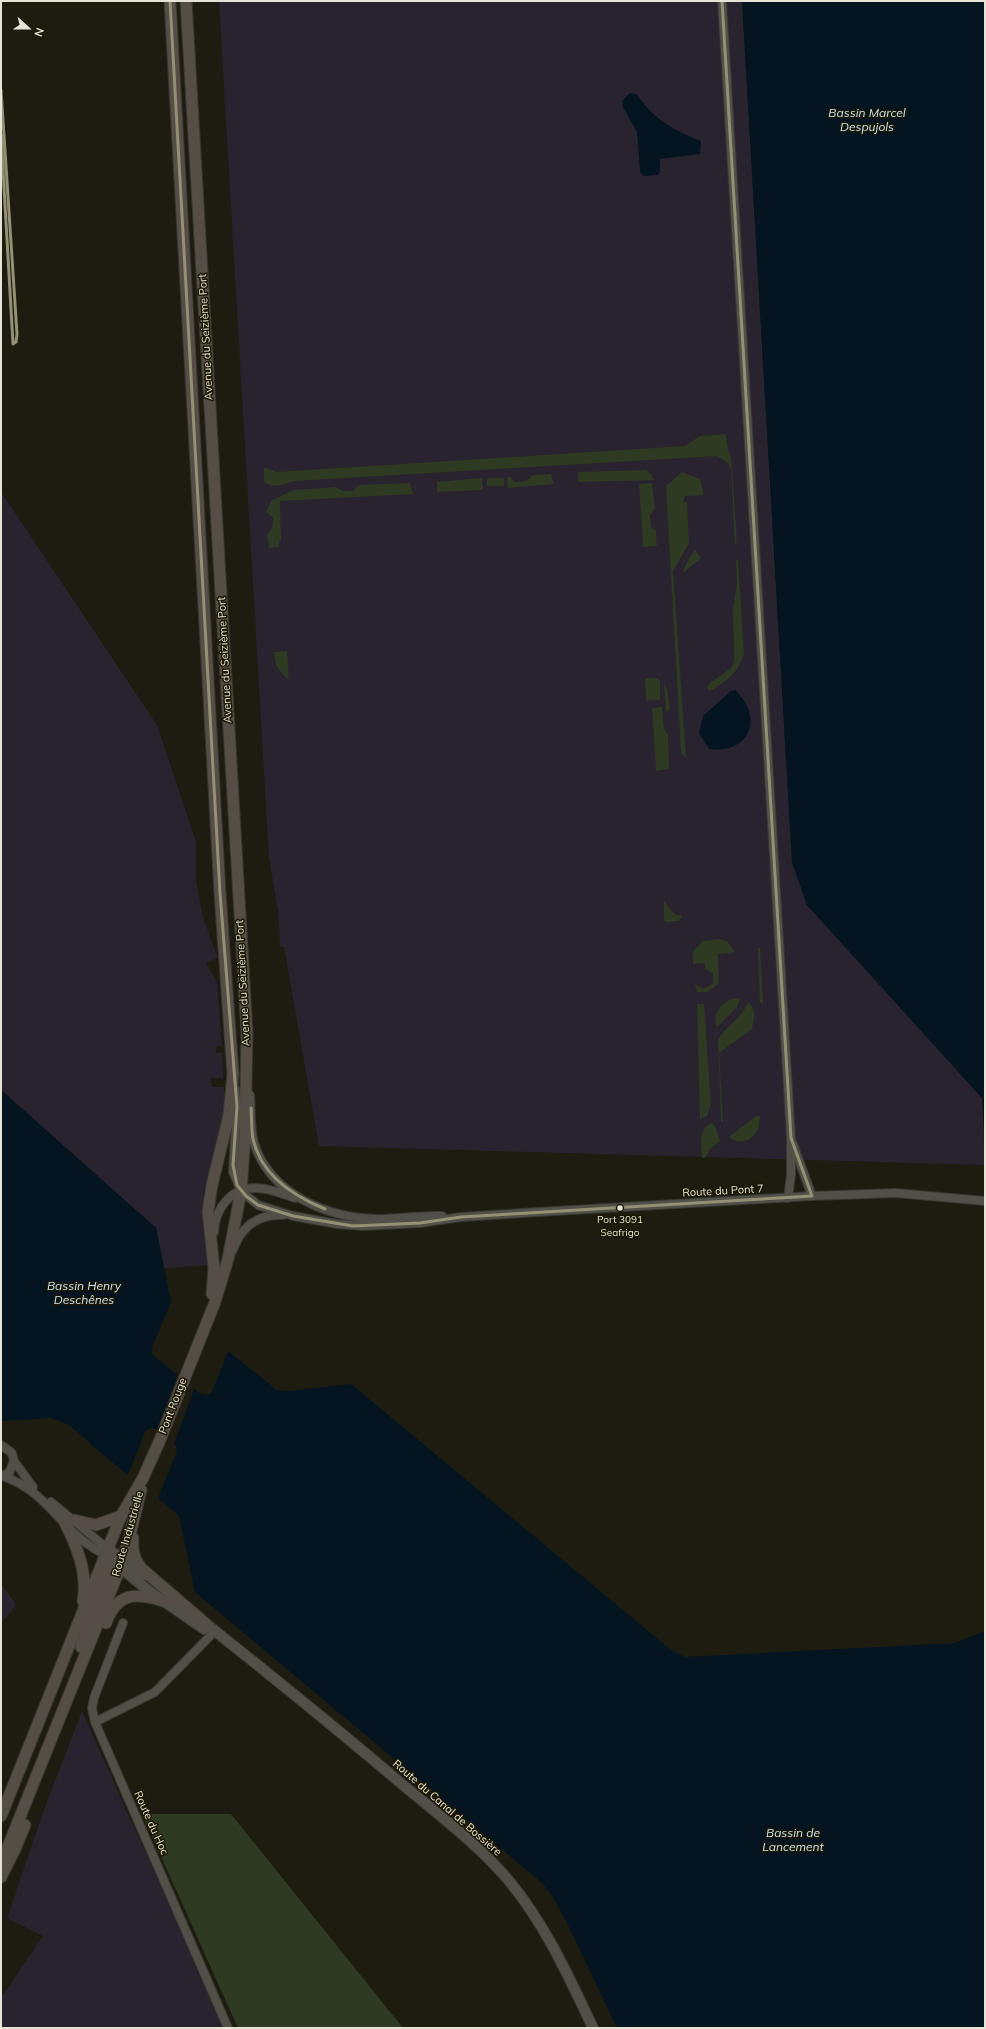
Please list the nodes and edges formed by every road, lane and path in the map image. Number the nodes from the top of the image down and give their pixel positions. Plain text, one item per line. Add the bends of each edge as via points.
1 (170, 1) edge
2 (186, 1) edge
3 (722, 1) edge
4 (247, 1033) junction
5 (233, 1074) junction
6 (791, 1138) junction
7 (240, 1191) junction
8 (812, 1196) junction
9 (788, 1198) junction
10 (985, 1201) edge
11 (311, 1204) junction
12 (293, 1216) junction
13 (461, 1217) junction
14 (213, 1247) junction
15 (219, 1290) junction
16 (209, 1315) junction
17 (201, 1334) joint
18 (1, 1445) edge
19 (14, 1461) junction
20 (2, 1476) edge
21 (144, 1478) junction
22 (121, 1516) junction
23 (134, 1520) junction
24 (69, 1521) junction
25 (112, 1559) junction
26 (163, 1601) junction
27 (80, 1616) junction
28 (123, 1623) dead end
29 (206, 1624) junction
30 (214, 1632) junction
31 (95, 1722) junction
32 (1, 1816) edge
33 (1, 1864) edge
34 (1, 1877) edge
35 (228, 2028) edge
36 (593, 2028) edge

1 - 5 main road, Avenue du Seizième Port via 220,893
2 - 4 main road, Avenue du Seizième Port
3 - 6 street
4 - 7 main road, Avenue du Seizième Port via 245,1136
4 - 11 street via 254,1142 257,1152 278,1182
5 - 7 street via 237,1107 233,1172
5 - 14 main road, Avenue du Seizième Port via 229,1114 208,1210
6 - 8 street
6 - 9 street
7 - 11 street via 250,1188 266,1189
7 - 12 street via 258,1205
7 - 14 street via 231,1196 218,1212 214,1223
7 - 15 main road, Avenue du Seizième Port
8 - 9 street, Route du Pont 7
8 - 10 street, Route du Pont 7 via 896,1193
9 - 13 street, Route du Pont 7
11 - 13 street via 330,1212 377,1219 425,1215
12 - 13 street via 363,1226 420,1223
12 - 15 street via 263,1217 248,1225 235,1245
14 - 16 main road, Avenue du Seizième Port via 214,1279
15 - 16 main road, Avenue du Seizième Port
16 - 17 main road, Avenue du Seizième Port
17 - 21 main road, Pont Rouge
18 - 19 street, Route du Canal de Bossière via 12,1453
19 - 20 street via 9,1473
19 - 24 street, Route du Canal de Bossière via 32,1487
20 - 24 street, Route du Canal de Bossière via 18,1481 30,1489
21 - 22 main road, Route Industrielle
21 - 23 main road, Route Industrielle
22 - 24 main road via 96,1525
22 - 25 main road, Route Industrielle
23 - 25 main road, Route Industrielle via 127,1547
23 - 29 main road via 132,1550 136,1561
24 - 25 street, Route du Canal de Bossière
24 - 27 main road via 81,1563 84,1595
25 - 26 street, Route du Canal de Bossière
25 - 27 main road, Route Industrielle via 98,1572
25 - 29 street, Route du Canal de Bossière via 143,1573
25 - 33 main road, Route Industrielle via 39,1771
26 - 30 street, Route du Canal de Bossière
26 - 34 main road via 145,1595 134,1596 115,1605 16,1850
27 - 32 main road, Route Industrielle
28 - 31 street, Route du Hoc via 94,1698 92,1708
29 - 30 street, Route du Canal de Bossière
30 - 31 street via 155,1692
30 - 36 street, Route du Canal de Bossière via 320,1715 482,1852 528,1906 552,1943
31 - 35 street, Route du Hoc

